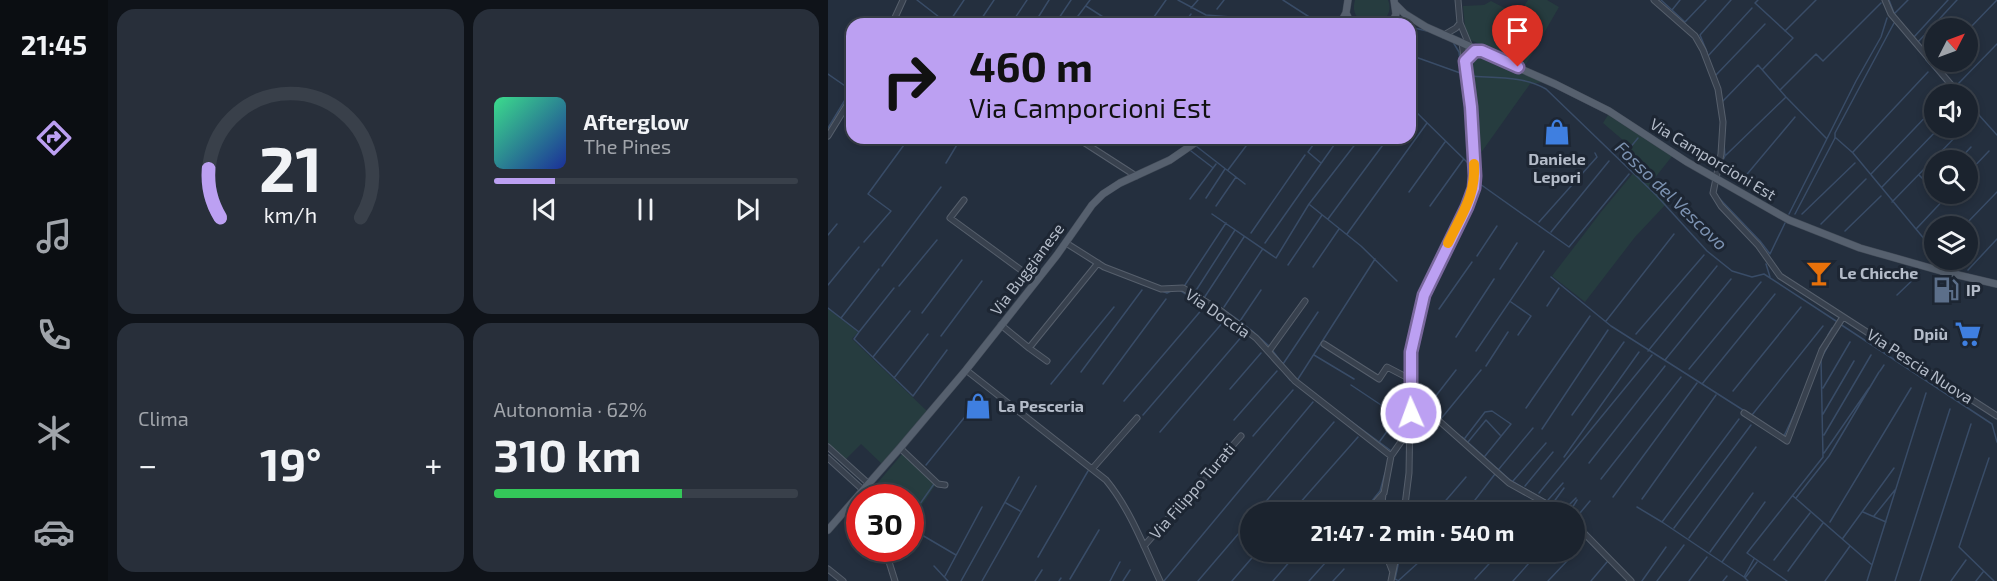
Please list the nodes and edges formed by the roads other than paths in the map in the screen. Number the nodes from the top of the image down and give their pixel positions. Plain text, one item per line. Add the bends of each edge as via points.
1 (903, 0) edge
2 (1343, 0) edge
3 (1348, 0) edge
4 (1458, 0) edge
5 (1654, 0) edge
6 (1885, 0) edge
7 (1395, 2) edge
8 (1346, 12) junction
9 (895, 18) edge
10 (1343, 18) edge
11 (1348, 18) edge
12 (1394, 18) edge
13 (1411, 18) edge
14 (1416, 21) edge
15 (1460, 23) junction
16 (1416, 26) edge
17 (1426, 27) junction
18 (1444, 35) junction
19 (1462, 43) junction
20 (1470, 46) junction
21 (1482, 51) junction
22 (1465, 61) junction
23 (1950, 84) edge
24 (846, 107) edge
25 (828, 136) edge
26 (1086, 144) edge
27 (1193, 144) edge
28 (1136, 176) junction
29 (1715, 178) junction
30 (963, 200) dead end
31 (1066, 243) junction
32 (1098, 263) junction
33 (1036, 280) junction
34 (1997, 284) edge
35 (1305, 301) dead end
36 (1840, 320) junction
37 (1001, 325) junction
38 (1324, 344) dead end
39 (1029, 348) junction
40 (1269, 351) junction
41 (1047, 361) dead end
42 (966, 370) junction
43 (1410, 379) junction
44 (1411, 413) junction
45 (1744, 413) dead end
46 (1997, 416) edge
47 (1137, 418) dead end
48 (1410, 428) junction
49 (1241, 436) dead end
50 (828, 447) edge
51 (900, 448) junction
52 (1391, 456) junction
53 (828, 458) edge
54 (1092, 469) junction
55 (862, 484) edge
56 (863, 484) edge
57 (869, 484) edge
58 (945, 485) dead end
59 (1384, 492) junction
60 (1375, 502) edge
61 (1383, 502) edge
62 (1405, 502) edge
63 (1543, 502) edge
64 (846, 510) edge
65 (828, 530) edge
66 (1585, 534) edge
67 (1144, 546) junction
68 (889, 562) edge
69 (1389, 562) edge
70 (1395, 562) edge
71 (828, 569) edge
72 (1393, 572) junction
73 (843, 581) edge
74 (895, 581) edge
75 (1160, 581) edge
76 (1391, 581) edge
77 (1631, 581) edge

1 - 9 street
2 - 8 main road
3 - 8 main road
4 - 15 street
5 - 29 street via 1695,36 1718,89 1723,122
6 - 23 street via 1890,14
7 - 12 main road
7 - 13 main road
8 - 10 main road
8 - 11 main road
14 - 17 main road
15 - 18 street
15 - 20 street
16 - 17 main road
17 - 18 main road, Via Camporcioni Est
18 - 19 main road, Via Camporcioni Est
19 - 20 main road, Via Camporcioni Est
19 - 22 street
20 - 21 main road, Via Camporcioni Est
21 - 22 street via 1475,51
21 - 29 main road, Via Camporcioni Est via 1609,111
22 - 43 street via 1474,188 1424,295 1411,352
24 - 25 street
26 - 28 street
27 - 28 main road, Via Buggianese
28 - 31 main road, Via Buggianese via 1099,198
29 - 34 main road, Via Camporcioni Est via 1789,220 1828,236
29 - 36 street, Via Pescia Nuova via 1713,193 1718,202 1758,245 1780,276
30 - 33 street via 951,218
31 - 32 street, Via Doccia
31 - 33 main road, Via Buggianese
32 - 39 street
32 - 40 street, Via Doccia via 1161,290 1183,288 1239,324
33 - 37 main road, Via Buggianese
35 - 40 street
36 - 45 street via 1822,350 1786,441
36 - 46 street, Via Pescia Nuova
37 - 39 street
37 - 42 main road, Via Buggianese
38 - 43 street via 1379,379 1387,367
39 - 41 street
40 - 52 street, Via Doccia via 1295,381
42 - 51 main road, Via Buggianese
42 - 54 street
43 - 44 street
44 - 48 street
44 - 63 street via 1428,411 1509,483
47 - 54 street
48 - 52 street
48 - 62 street
49 - 67 street, Via Filippo Turati
50 - 56 street
51 - 57 main road, Via Buggianese
51 - 58 street via 938,484
52 - 59 street
53 - 55 street
54 - 67 street via 1117,493
59 - 60 street
59 - 61 street
64 - 65 main road, Via Buggianese
66 - 77 street
67 - 75 street
68 - 74 street
69 - 72 street
70 - 72 street
71 - 73 street
72 - 76 street

